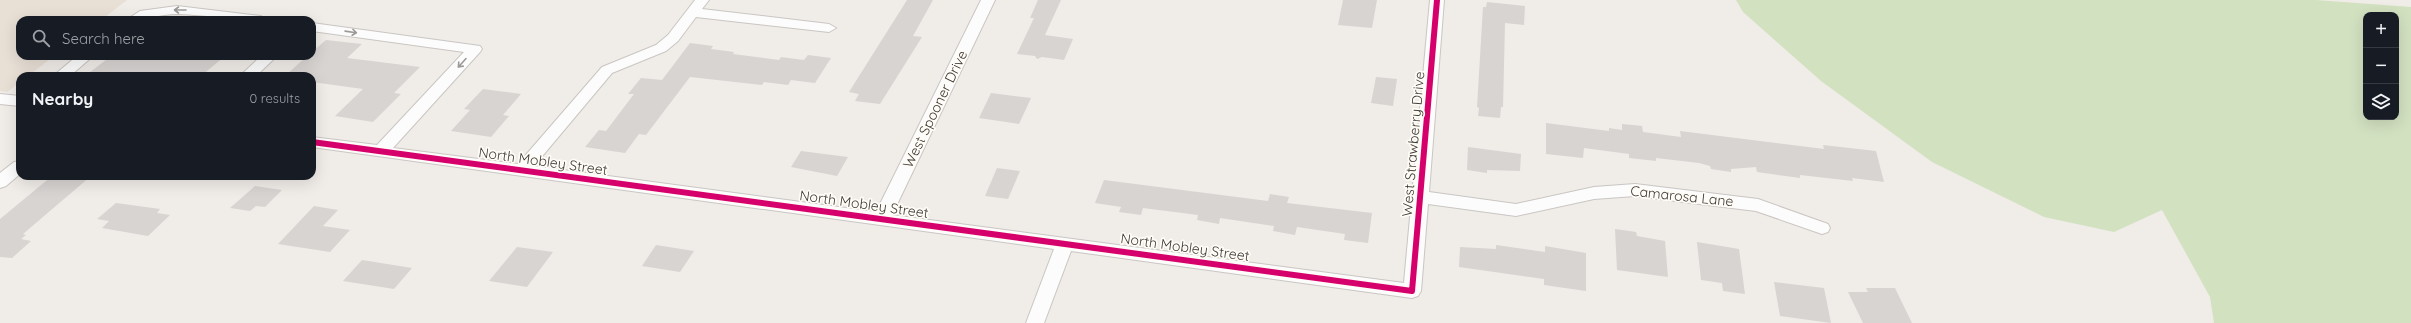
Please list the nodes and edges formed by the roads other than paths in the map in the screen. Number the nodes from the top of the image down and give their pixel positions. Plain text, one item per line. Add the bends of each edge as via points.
1 (702, 0) edge
2 (988, 0) edge
3 (1438, 0) edge
4 (692, 12) junction
5 (139, 16) edge
6 (231, 16) edge
7 (316, 27) edge
8 (829, 28) dead end
9 (81, 60) edge
10 (265, 60) edge
11 (65, 72) edge
12 (252, 72) edge
13 (0, 99) edge
14 (16, 101) edge
15 (316, 143) edge
16 (381, 152) junction
17 (16, 169) edge
18 (521, 171) junction
19 (0, 182) edge
20 (1421, 197) junction
21 (882, 218) junction
22 (1822, 228) dead end
23 (1065, 243) junction
24 (1412, 291) joint
25 (1035, 323) edge

1 - 4 street
2 - 21 street, West Spooner Drive
3 - 20 street, West Strawberry Drive
4 - 8 street
4 - 18 street via 661,48 607,70
6 -> 5 street via 186,10
7 -> 16 street via 475,49
9 - 11 street
10 - 12 street
13 - 14 street
15 - 16 street, North Mobley Street
16 - 18 street, North Mobley Street
17 - 19 street
18 - 21 street, North Mobley Street
20 - 22 street, Camarosa Lane via 1516,210 1594,192 1635,190 1758,205
20 - 24 street, West Strawberry Drive
21 - 23 street, North Mobley Street
23 - 24 street, North Mobley Street
23 - 25 street

